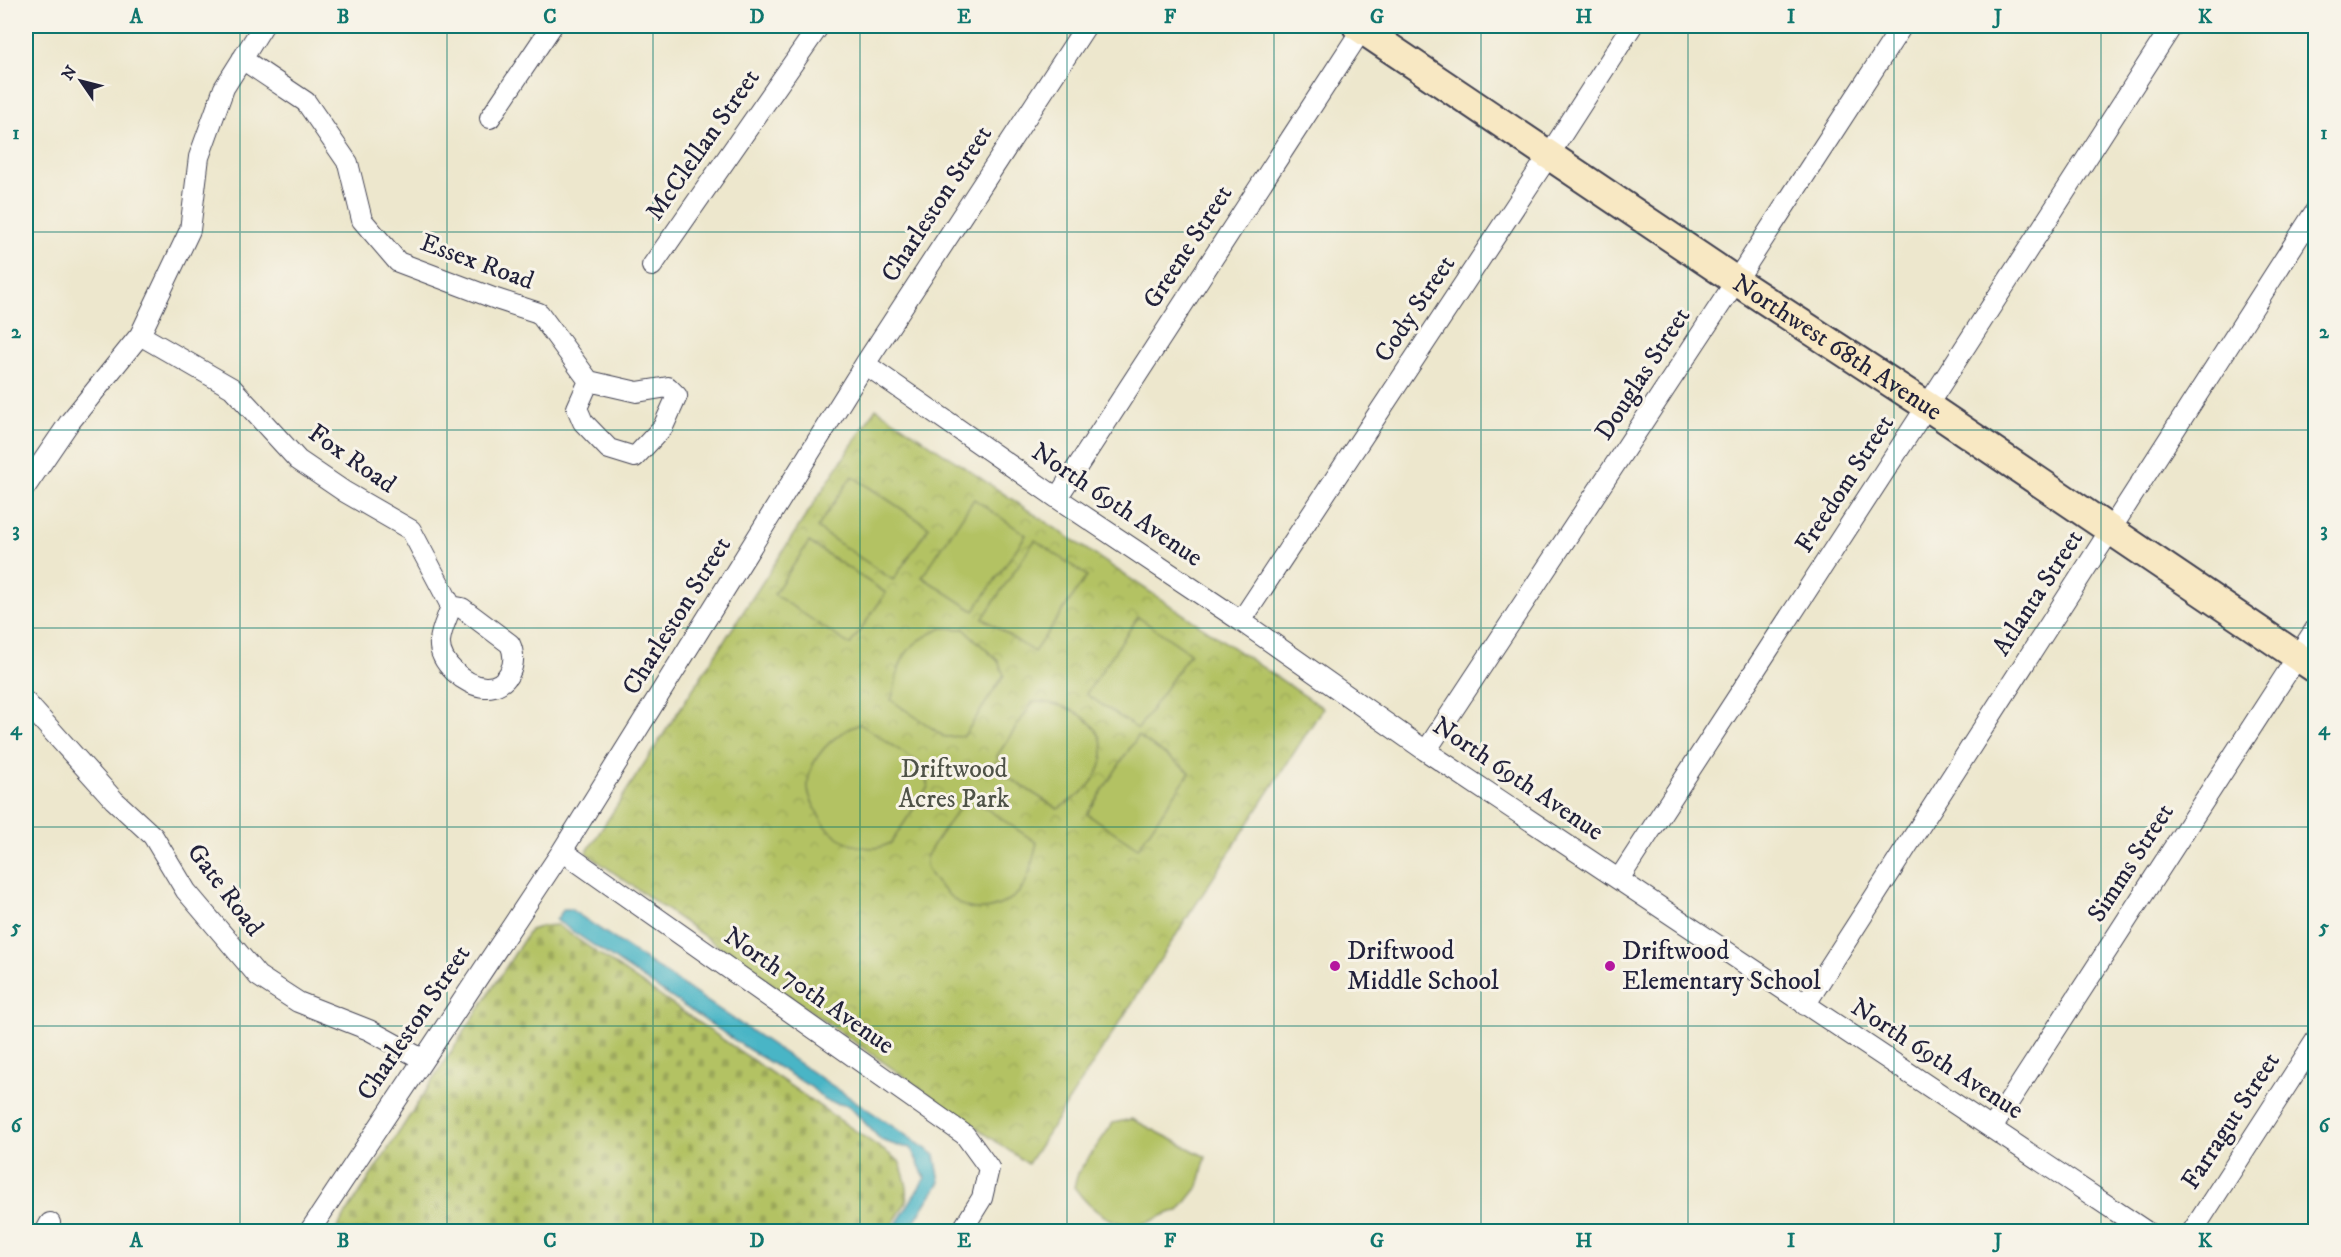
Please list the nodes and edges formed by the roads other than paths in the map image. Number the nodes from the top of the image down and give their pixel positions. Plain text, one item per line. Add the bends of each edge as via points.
1 (263, 26) edge
2 (552, 26) edge
3 (819, 26) edge
4 (1086, 26) edge
5 (1632, 26) edge
6 (1902, 26) edge
7 (2172, 26) edge
8 (1361, 27) edge
9 (242, 59) junction
10 (490, 118) dead end
11 (1549, 155) junction
12 (2316, 210) edge
13 (652, 266) dead end
14 (1736, 281) junction
15 (140, 335) junction
16 (865, 364) junction
17 (589, 381) junction
18 (1928, 406) junction
19 (26, 486) edge
20 (1057, 498) junction
21 (2110, 531) junction
22 (451, 606) dead end
23 (1240, 621) junction
24 (2316, 628) edge
25 (2306, 663) edge
26 (26, 702) edge
27 (1426, 751) junction
28 (562, 851) junction
29 (1619, 879) junction
30 (1805, 1005) junction
31 (2316, 1040) edge
32 (422, 1059) junction
33 (1992, 1128) junction
34 (309, 1232) edge
35 (961, 1232) edge
36 (2147, 1232) edge
37 (2192, 1232) edge

1 - 9 street
2 - 10 street
3 - 13 street, McClellan Street
4 - 16 street, Charleston Street
5 - 11 street, Cody Street
6 - 14 street, Douglas Street
7 - 18 street, Freedom Street
8 - 11 street, Northwest 68th Avenue
8 - 20 street, Greene Street
9 - 15 street via 224,88 199,157 190,230
9 - 17 street, Essex Road via 306,102 348,163 362,220 398,262 540,313
11 - 14 street, Northwest 68th Avenue
11 - 23 street, Cody Street
12 - 21 street, Atlanta Street
14 - 18 street, Northwest 68th Avenue
14 - 27 street, Douglas Street
15 - 19 street via 69,423
15 - 22 street, Fox Road via 232,388 298,460 411,530
16 - 20 street, North 69th Avenue
16 - 28 street, Charleston Street
17 - 17 street via 577,408 583,422 609,449 635,458 663,427 677,396 668,387 637,392
18 - 21 street, Northwest 68th Avenue
18 - 29 street, Freedom Street
20 - 23 street, North 69th Avenue
21 - 25 street, Northwest 68th Avenue
21 - 30 street, Atlanta Street
23 - 27 street, North 69th Avenue
24 - 25 street, Simms Street
25 - 33 street, Simms Street
26 - 32 street, Gate Road via 114,800 153,836 186,891 258,976 298,1002 369,1030
27 - 29 street, North 69th Avenue
28 - 32 street, Charleston Street
28 - 35 street, North 70th Avenue via 965,1135 989,1168 982,1198
29 - 30 street, North 69th Avenue
30 - 33 street, North 69th Avenue
31 - 37 street, Farragut Street
32 - 34 street, Charleston Street
33 - 36 street, North 69th Avenue

